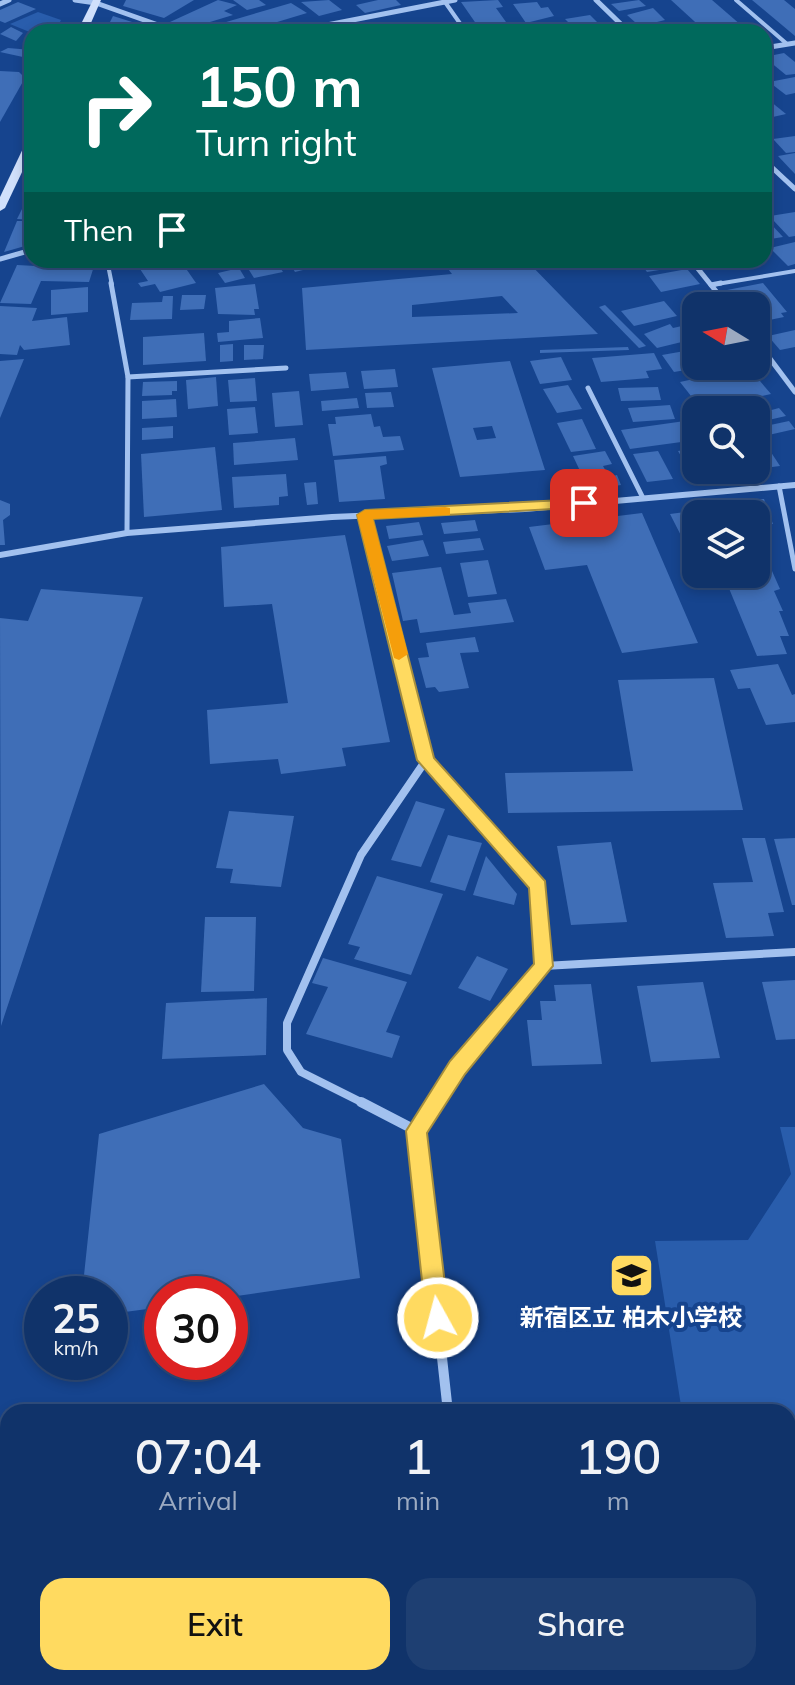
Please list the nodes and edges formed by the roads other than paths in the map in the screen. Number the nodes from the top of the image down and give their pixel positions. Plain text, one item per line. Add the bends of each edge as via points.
1 (9, 0) edge
2 (75, 0) edge
3 (455, 0) edge
4 (596, 0) edge
5 (736, 0) edge
6 (96, 2) edge
7 (445, 2) junction
8 (0, 4) edge
9 (86, 24) edge
10 (156, 24) edge
11 (332, 24) edge
12 (460, 24) edge
13 (621, 24) edge
14 (764, 24) edge
15 (772, 31) edge
16 (795, 43) edge
17 (787, 44) junction
18 (772, 47) edge
19 (24, 157) edge
20 (772, 167) edge
21 (794, 187) edge
22 (0, 208) edge
23 (24, 252) edge
24 (0, 259) edge
25 (108, 268) edge
26 (697, 268) edge
27 (795, 271) edge
28 (711, 285) junction
29 (717, 292) edge
30 (770, 359) edge
31 (286, 368) dead end
32 (128, 377) junction
33 (588, 388) dead end
34 (795, 392) edge
35 (795, 485) edge
36 (779, 486) junction
37 (643, 498) junction
38 (365, 515) junction
39 (127, 533) junction
40 (0, 555) edge
41 (795, 569) edge
42 (426, 760) junction
43 (795, 952) edge
44 (544, 966) junction
45 (417, 1131) junction
46 (447, 1404) edge

1 - 8 street
2 - 6 street
3 - 7 street
4 - 13 street
5 - 14 lane
6 - 9 main road
6 - 10 street
7 - 11 street
7 - 12 lane
15 - 17 lane
16 - 17 street
17 - 18 street
19 - 22 main road
20 - 21 street
23 - 24 street
25 - 32 lane
26 - 28 street
27 - 28 lane
28 - 29 lane
30 - 34 lane
31 - 32 lane
32 - 39 lane
33 - 37 lane
35 - 36 street
36 - 37 street
36 - 41 lane
37 - 38 street
38 - 39 street
38 - 42 street
39 - 40 street
42 - 44 street via 538,886
42 - 45 street via 361,855 287,1023 287,1050 301,1072
43 - 44 street
44 - 45 street via 457,1068
45 - 46 street

